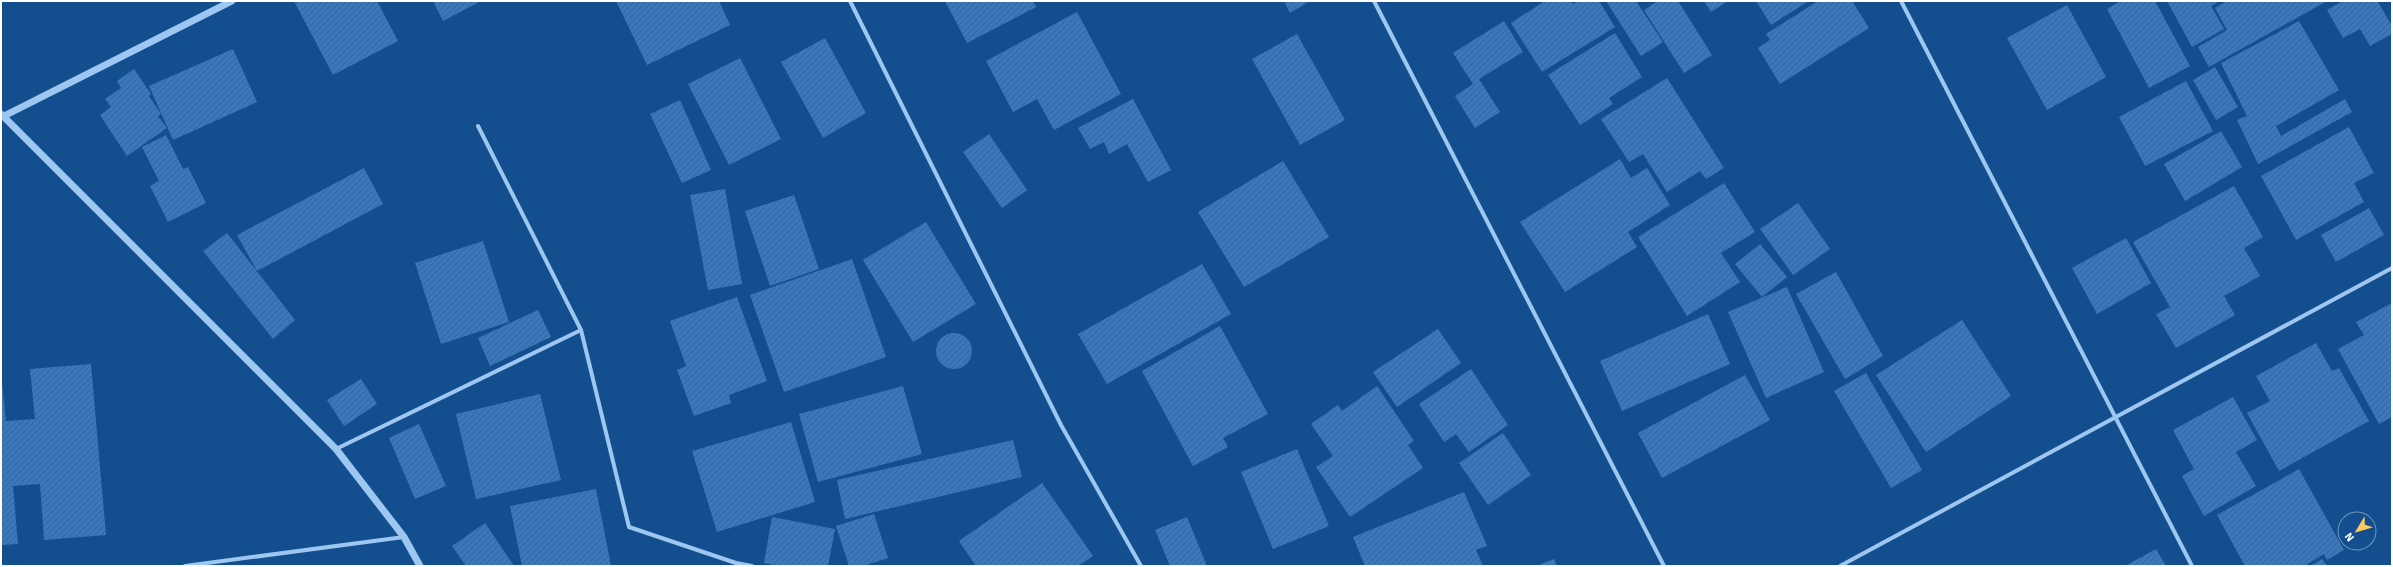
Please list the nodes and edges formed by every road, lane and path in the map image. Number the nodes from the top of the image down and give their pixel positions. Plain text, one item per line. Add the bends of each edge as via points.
1 (232, 1) edge
2 (850, 1) edge
3 (1374, 1) edge
4 (1902, 1) edge
5 (2, 115) edge
6 (478, 126) dead end
7 (2392, 268) edge
8 (581, 330) junction
9 (2116, 419) junction
10 (336, 449) junction
11 (404, 537) junction
12 (186, 566) edge
13 (420, 566) edge
14 (752, 566) edge
15 (1141, 566) edge
16 (1664, 566) edge
17 (1840, 566) edge
18 (2192, 566) edge

1 - 5 street
2 - 15 street via 1061,425
3 - 16 street
4 - 9 street
5 - 10 street
6 - 8 street
7 - 9 street
8 - 10 street
8 - 14 street via 629,527
9 - 17 street
9 - 18 street
10 - 11 street
11 - 12 street
11 - 13 street

